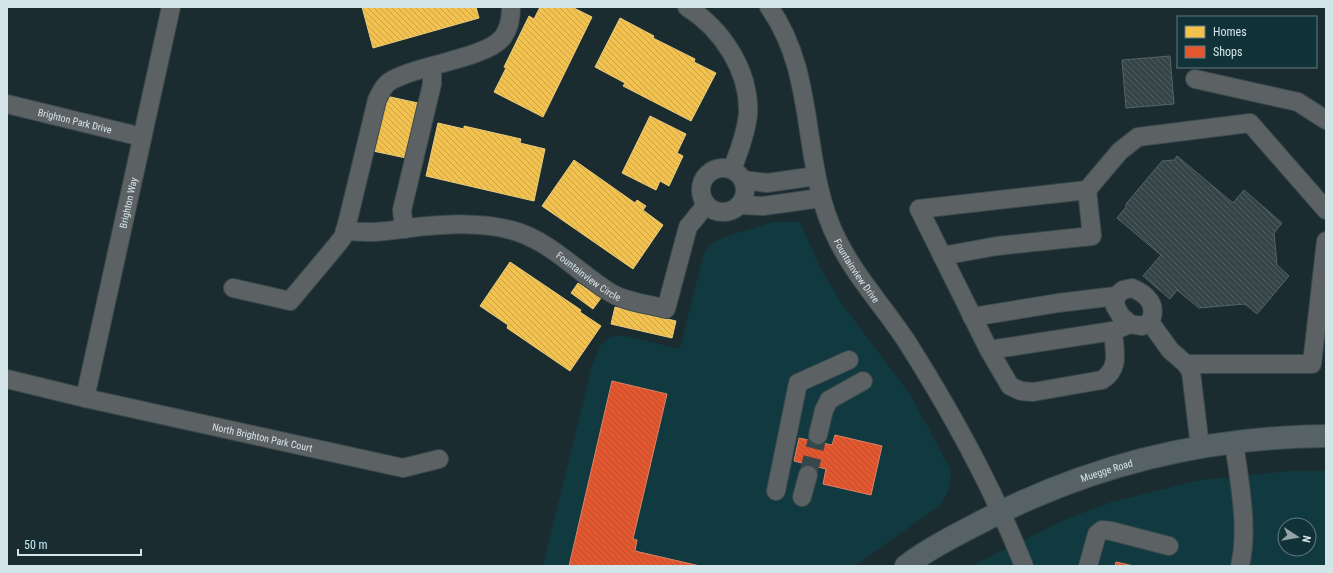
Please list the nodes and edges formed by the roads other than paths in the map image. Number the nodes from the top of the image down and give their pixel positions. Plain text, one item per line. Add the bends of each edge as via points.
1 (171, 7) edge
2 (510, 7) edge
3 (687, 7) edge
4 (769, 7) edge
5 (432, 67) junction
6 (1195, 79) dead end
7 (7, 104) edge
8 (1326, 120) edge
9 (142, 137) junction
10 (738, 175) junction
11 (816, 176) junction
12 (1087, 190) junction
13 (821, 198) junction
14 (706, 205) junction
15 (740, 205) junction
16 (1326, 210) edge
17 (404, 229) junction
18 (345, 230) junction
19 (1326, 241) edge
20 (942, 256) junction
21 (233, 288) dead end
22 (1116, 296) junction
23 (972, 316) junction
24 (1150, 322) junction
25 (1130, 324) junction
26 (1113, 331) junction
27 (989, 350) junction
28 (849, 360) dead end
29 (1186, 364) junction
30 (1319, 364) edge
31 (7, 379) edge
32 (863, 381) dead end
33 (85, 398) junction
34 (818, 435) tunnel mouth
35 (1326, 436) edge
36 (1234, 442) junction
37 (1200, 447) junction
38 (439, 459) dead end
39 (808, 475) tunnel mouth
40 (776, 491) dead end
41 (802, 497) dead end
42 (1001, 511) junction
43 (1169, 546) dead end
44 (906, 566) edge
45 (1024, 566) edge
46 (1088, 566) edge
47 (1240, 566) edge

1 - 9 street, Brighton Way
2 - 5 street via 507,29 498,42 472,54
3 - 10 street via 706,21 720,36 733,54 741,72 748,113
4 - 11 street, Fountainview Drive via 791,49 800,77
5 - 17 street via 432,84 402,210
5 - 18 street via 388,82 381,90
6 - 8 street via 1298,102
7 - 9 street, Brighton Park Drive
9 - 33 street, Brighton Way
10 - 11 street via 767,183
10 - 14 street via 721,168 707,175 701,190
10 - 15 street via 745,196
11 - 13 street, Fountainview Drive
12 - 16 street via 1120,151 1138,137 1250,123
12 - 20 street via 1092,236 997,246
12 - 20 street via 919,209
13 - 15 street via 763,206
13 - 42 street, Fountainview Drive via 837,239 926,374
14 - 15 street via 715,211 726,212
14 - 17 street, Fountainview Circle via 688,227 666,309 612,294 552,250 534,239 513,231 494,226 471,225
17 - 18 street, Fountainview Circle via 360,233
18 - 21 street via 336,246 290,301
19 - 30 street
20 - 23 street
22 - 23 street
22 - 24 street via 1123,290 1132,288 1140,291 1151,301 1154,310
22 - 25 street via 1115,306
23 - 27 street
24 - 25 street via 1142,326
24 - 29 street via 1170,350
25 - 26 street
26 - 27 street
26 - 27 street via 1114,368 1110,375 1102,380 1033,392 1021,392 1010,386
28 - 40 street via 798,383
29 - 30 street
29 - 37 street via 1191,372
31 - 33 street, North Brighton Park Court
32 - 34 street via 829,400
33 - 38 street, North Brighton Park Court via 403,468
35 - 36 main road, Muegge Road
36 - 37 main road, Muegge Road
36 - 47 street via 1243,528 1244,552
37 - 42 main road, Muegge Road via 1120,464 1042,492
39 - 41 street
42 - 44 main road, Muegge Road via 959,533
42 - 45 street, Fountainview Drive
43 - 46 street via 1111,530 1102,530 1097,534

